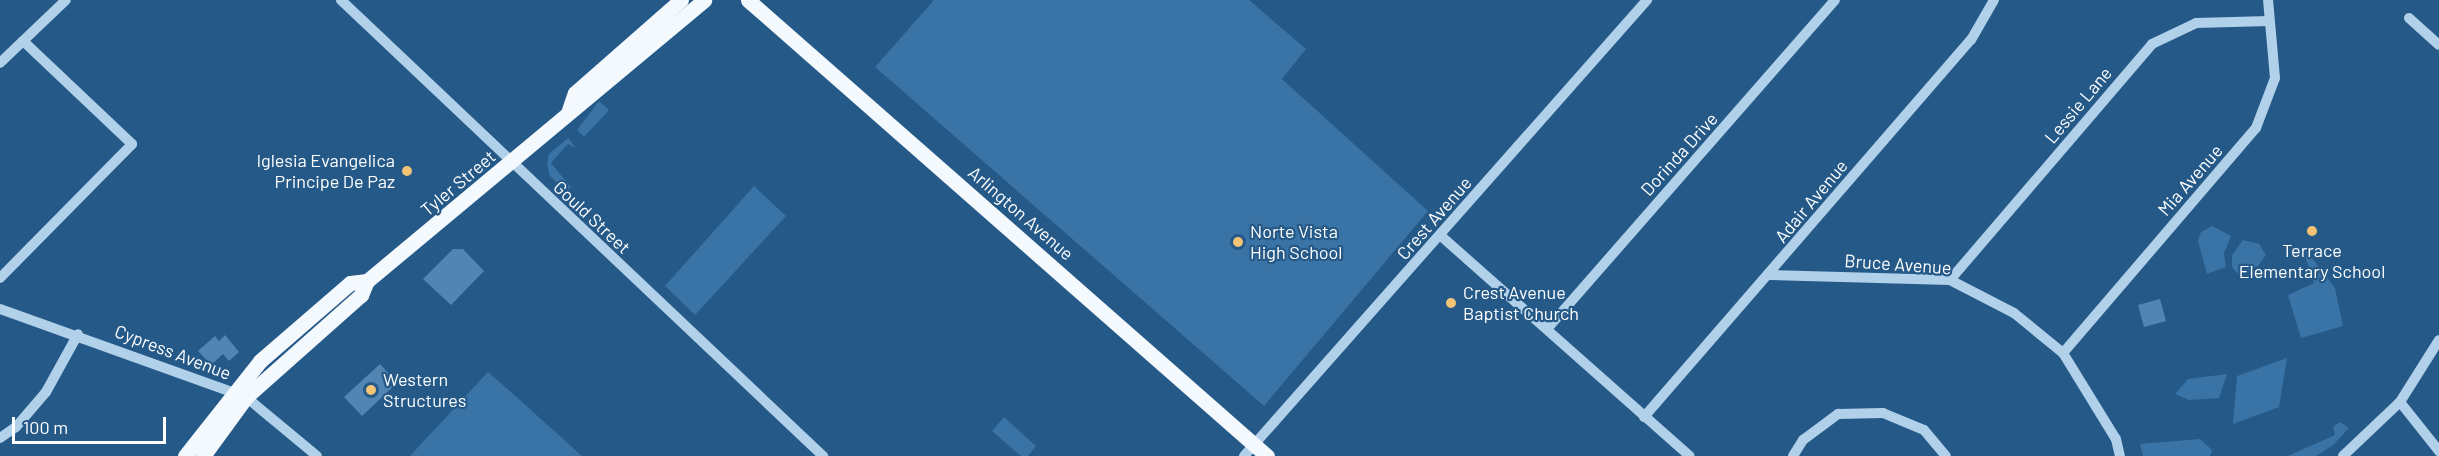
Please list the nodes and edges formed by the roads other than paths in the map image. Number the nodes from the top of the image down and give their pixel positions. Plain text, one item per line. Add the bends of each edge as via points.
1 (66, 0) edge
2 (341, 0) edge
3 (681, 0) edge
4 (704, 0) edge
5 (748, 0) edge
6 (1647, 0) edge
7 (1835, 0) edge
8 (1994, 0) edge
9 (2268, 0) edge
10 (2409, 18) dead end
11 (2269, 21) junction
12 (22, 41) junction
13 (2439, 45) edge
14 (0, 63) edge
15 (569, 110) junction
16 (511, 163) junction
17 (1441, 236) junction
18 (1770, 275) junction
19 (0, 278) edge
20 (1950, 280) junction
21 (0, 309) edge
22 (1547, 328) junction
23 (78, 334) junction
24 (2439, 340) edge
25 (2063, 353) junction
26 (240, 394) junction
27 (2400, 402) junction
28 (1644, 417) junction
29 (0, 438) edge
30 (1249, 450) edge
31 (2439, 451) edge
32 (818, 455) edge
33 (184, 456) edge
34 (203, 456) edge
35 (317, 456) edge
36 (1267, 456) edge
37 (1690, 456) edge
38 (1793, 456) edge
39 (1946, 456) edge
40 (2120, 456) edge
41 (2343, 456) edge

1 - 12 street
2 - 16 street, Gould Street
3 - 15 main road, Tyler Street via 575,93
4 - 15 main road, Tyler Street via 585,103
5 - 30 main road, Arlington Avenue
6 - 17 street, Crest Avenue
7 - 22 street, Dorinda Drive
8 - 18 street, Adair Avenue via 1971,40
9 - 11 street, Mia Avenue
10 - 13 street
11 - 20 street, Lessie Lane via 2196,23 2152,44
11 - 25 street, Mia Avenue via 2276,78 2256,128
12 - 14 street
12 - 19 street via 132,144
15 - 16 main road, Tyler Street
16 - 26 main road, Tyler Street via 367,281 350,283 273,349
16 - 32 street, Gould Street
17 - 22 street
17 - 30 street, Crest Avenue
18 - 20 street, Bruce Avenue
18 - 28 street, Adair Avenue
20 - 25 street, Bruce Avenue via 2014,313
21 - 23 street, Cypress Avenue
22 - 28 street
23 - 26 street, Cypress Avenue
23 - 29 street via 46,392 16,427
24 - 27 street
25 - 40 street, Bruce Avenue via 2116,439
26 - 33 main road, Tyler Street
26 - 34 main road, Tyler Street
26 - 35 street, Cypress Avenue
27 - 31 street
27 - 41 street
28 - 37 street
30 - 36 main road, Arlington Avenue
38 - 39 street via 1803,440 1838,414 1883,413 1924,430

